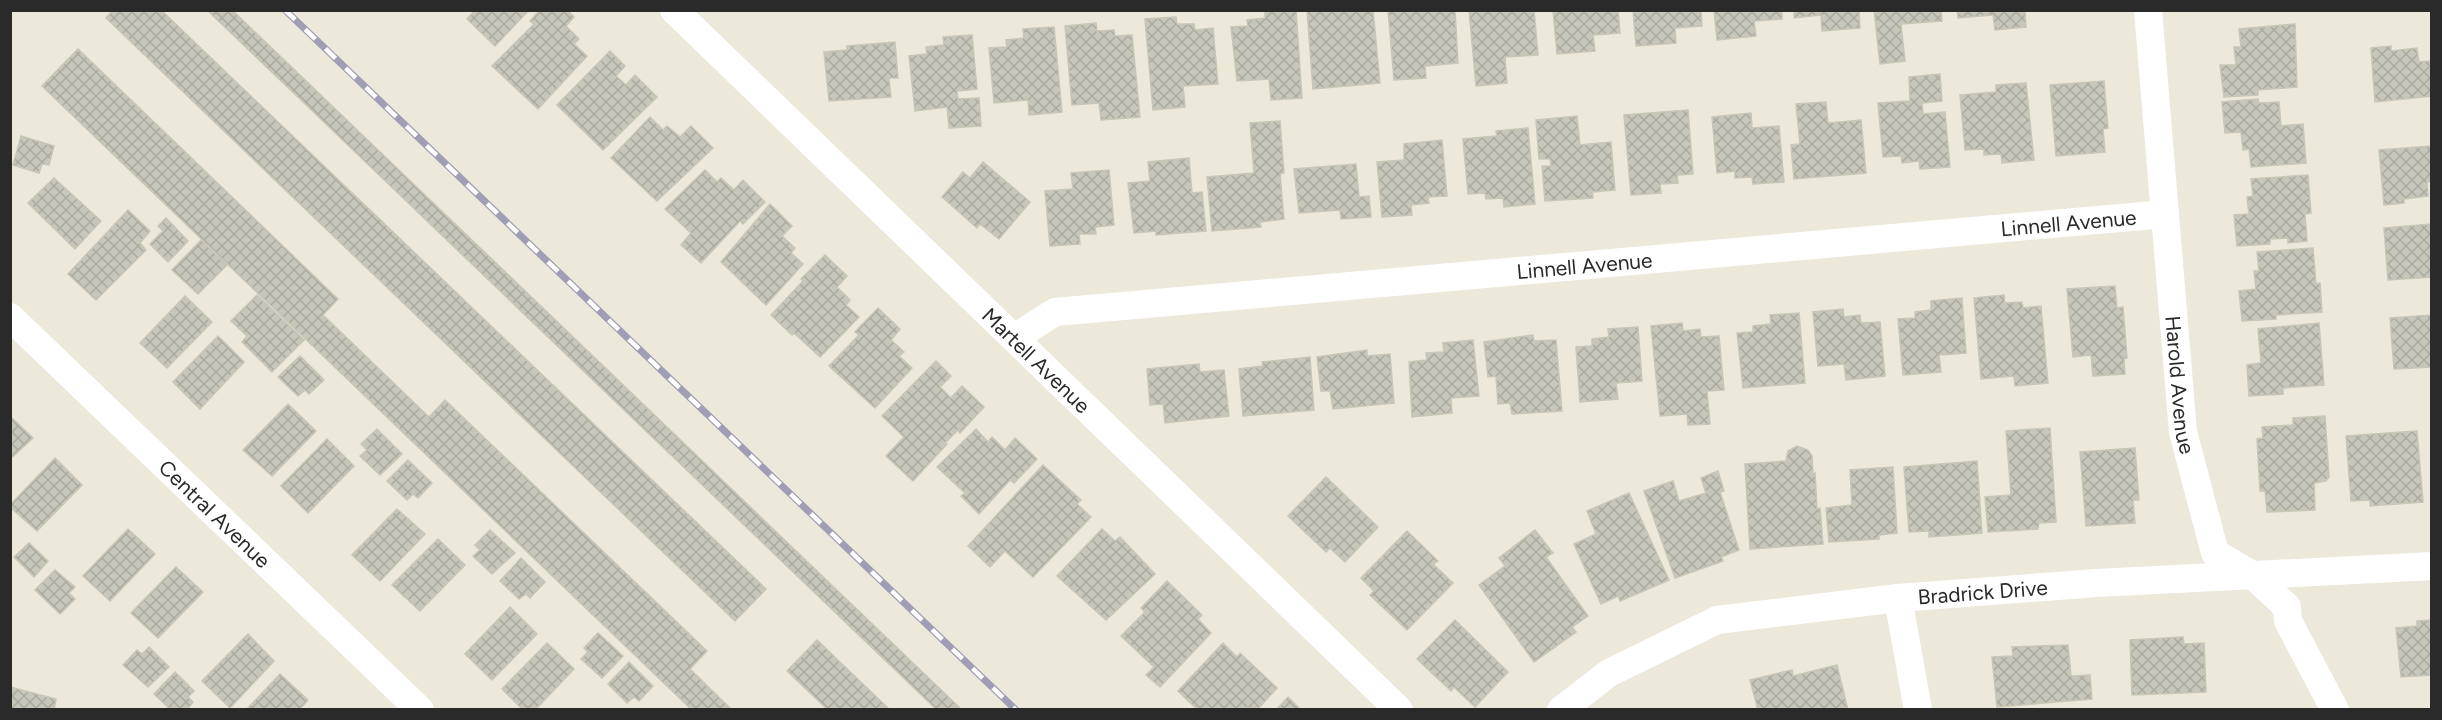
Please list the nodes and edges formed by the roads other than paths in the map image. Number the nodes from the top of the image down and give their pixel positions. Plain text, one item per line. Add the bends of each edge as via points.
1 (2148, 10) edge
2 (685, 13) edge
3 (2165, 214) junction
4 (10, 317) edge
5 (1014, 338) junction
6 (2432, 566) edge
7 (2254, 576) junction
8 (1898, 598) junction
9 (420, 710) edge
10 (1399, 710) edge
11 (1561, 710) edge
12 (1918, 710) edge
13 (2335, 710) edge

1 - 3 street, Harold Avenue
2 - 5 street, Martell Avenue
3 - 5 street, Linnell Avenue via 1055,312
3 - 7 street, Harold Avenue via 2183,432 2215,553
4 - 9 street, Central Avenue
5 - 10 street, Martell Avenue
6 - 7 street, Bradrick Drive
7 - 8 street, Bradrick Drive
7 - 13 street, Harold Avenue via 2287,607 2288,621
8 - 11 street, Bradrick Drive via 1717,620 1609,673
8 - 12 street

